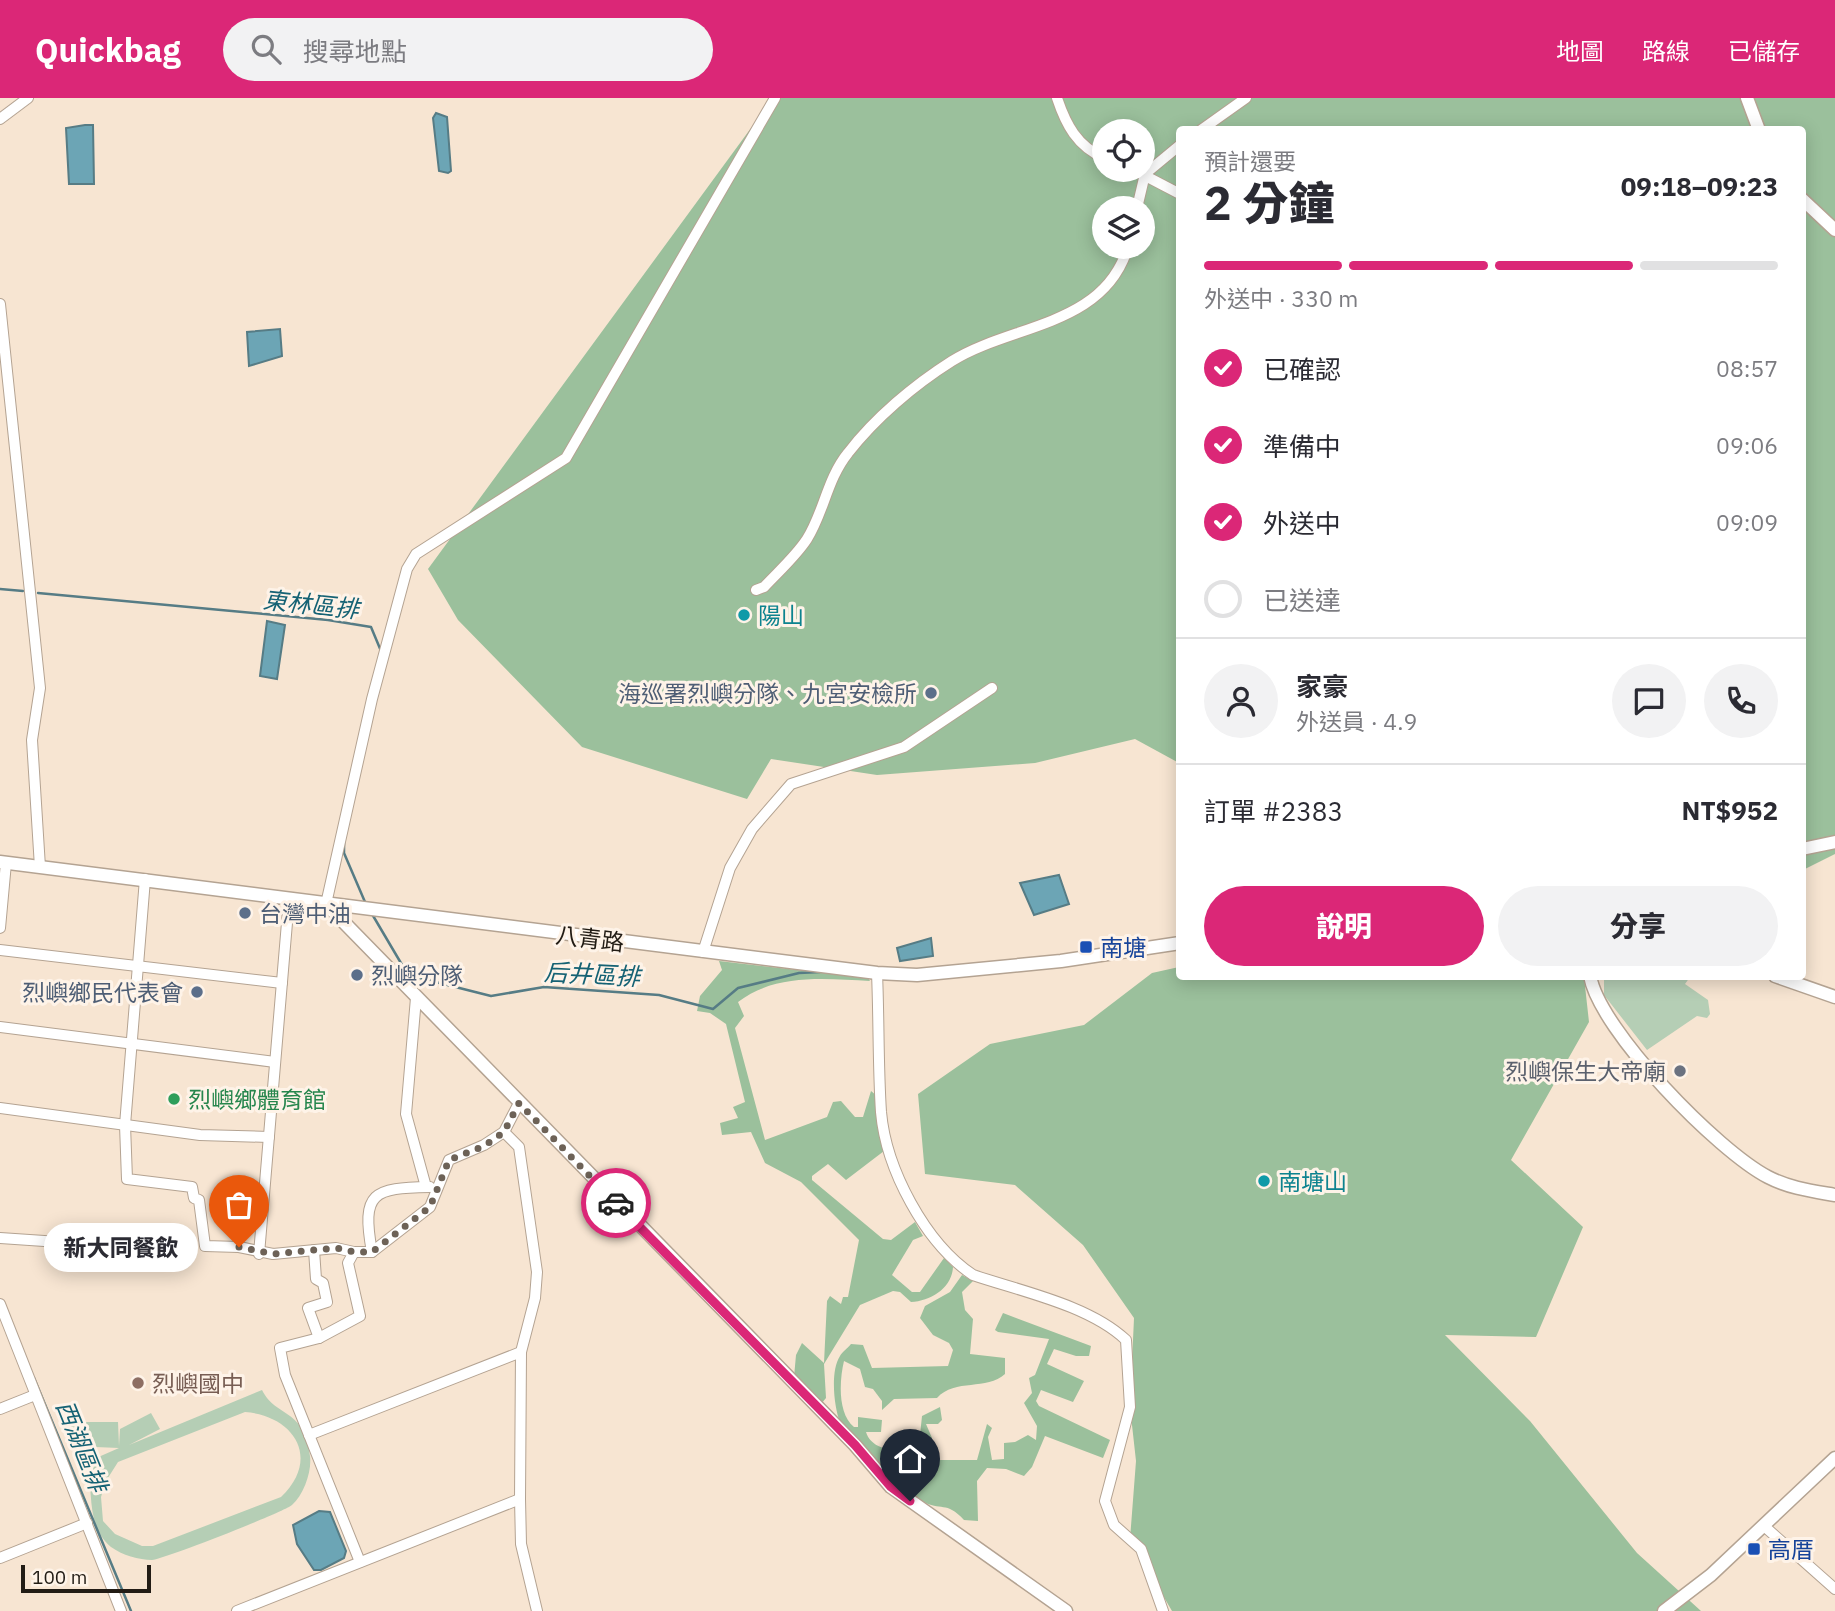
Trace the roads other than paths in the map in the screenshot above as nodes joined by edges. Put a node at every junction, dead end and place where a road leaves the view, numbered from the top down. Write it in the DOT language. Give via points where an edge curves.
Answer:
graph roads {
  1 [pos="28,98"];
  2 [pos="775,98"];
  3 [pos="1057,98"];
  4 [pos="1246,98"];
  5 [pos="1746,98"];
  6 [pos="0,119"];
  7 [pos="1207,126"];
  8 [pos="1757,126"];
  9 [pos="1176,148"];
  10 [pos="1092,150"];
  11 [pos="1155,166"];
  12 [pos="1155,180"];
  13 [pos="1176,192"];
  14 [pos="1806,203"];
  15 [pos="1835,230"];
  16 [pos="1124,259"];
  17 [pos="0,304"];
  18 [pos="756,590"];
  19 [pos="992,688"];
  20 [pos="1835,842"];
  21 [pos="1806,848"];
  22 [pos="3,863"];
  23 [pos="40,867"];
  24 [pos="145,879"];
  25 [pos="289,899"];
  26 [pos="326,904"];
  27 [pos="0,929"];
  28 [pos="1176,944"];
  29 [pos="0,950"];
  30 [pos="704,952"];
  31 [pos="138,968"];
  32 [pos="877,974"];
  33 [pos="1591,980"];
  34 [pos="1786,980"];
  35 [pos="282,983"];
  36 [pos="1835,997"];
  37 [pos="416,998"];
  38 [pos="0,1027"];
  39 [pos="132,1045"];
  40 [pos="275,1062"];
  41 [pos="519,1103"];
  42 [pos="0,1108"];
  43 [pos="125,1125"];
  44 [pos="504,1132"];
  45 [pos="269,1137"];
  46 [pos="432,1187"];
  47 [pos="1835,1195"];
  48 [pos="0,1238"];
  49 [pos="59,1242"];
  50 [pos="314,1250"];
  51 [pos="354,1252"];
  52 [pos="372,1252"];
  53 [pos="259,1254"];
  54 [pos="0,1304"];
  55 [pos="320,1338"];
  56 [pos="522,1352"];
  57 [pos="35,1395"];
  58 [pos="0,1409"];
  59 [pos="309,1435"];
  60 [pos="1835,1458"];
  61 [pos="520,1499"];
  62 [pos="86,1524"];
  63 [pos="1764,1526"];
  64 [pos="0,1558"];
  65 [pos="360,1562"];
  66 [pos="1835,1589"];
  67 [pos="121,1611"];
  68 [pos="237,1611"];
  69 [pos="537,1611"];
  70 [pos="1066,1611"];
  71 [pos="1163,1611"];
  72 [pos="1664,1611"];
  1 -- 6 [label="street"];
  2 -- 26 [label="street" via="566,458 416,554 407,569"];
  3 -- 10 [label="street" via="1066,122"];
  4 -- 7 [label="street"];
  5 -- 8 [label="street"];
  9 -- 11 [label="street"];
  12 -- 13 [label="street"];
  14 -- 15 [label="street"];
  16 -- 18 [label="street" via="1119,272 1066,317 952,361 894,405 848,453 827,487 807,539 764,587"];
  17 -- 23 [label="street" via="40,688 32,740"];
  19 -- 30 [label="street" via="904,747 791,784 752,829 730,868"];
  20 -- 21 [label="street"];
  22 -- 23 [label="street, 八青路"];
  22 -- 27 [label="street"];
  23 -- 24 [label="street, 八青路"];
  24 -- 25 [label="street, 八青路"];
  24 -- 31 [label="street"];
  25 -- 26 [label="street, 八青路"];
  25 -- 35 [label="street"];
  26 -- 30 [label="street, 八青路"];
  26 -- 37 [label="street"];
  28 -- 32 [label="street, 八青路" via="1061,961 917,975"];
  29 -- 31 [label="street"];
  30 -- 32 [label="street, 八青路"];
  31 -- 35 [label="street"];
  31 -- 39 [label="street"];
  32 -- 71 [label="street" via="881,1115 914,1213 960,1267 973,1275 1090,1315 1126,1340 1130,1406 1105,1501 1114,1525 1140,1549"];
  33 -- 47 [label="street" via="1597,1002 1691,1118 1766,1176 1784,1185"];
  34 -- 36 [label="street"];
  35 -- 40 [label="street"];
  37 -- 41 [label="street"];
  37 -- 46 [label="street" via="405,1114"];
  38 -- 39 [label="street"];
  39 -- 40 [label="street"];
  39 -- 43 [label="street"];
  40 -- 45 [label="street"];
  41 -- 44 [label="street"];
  41 -- 70 [label="street" via="891,1487"];
  42 -- 43 [label="street"];
  43 -- 45 [label="street" via="200,1135"];
  43 -- 53 [label="street" via="127,1178 192,1186 194,1198 200,1199 205,1246 239,1247"];
  44 -- 46 [label="street" via="449,1160"];
  44 -- 56 [label="street" via="519,1147 537,1272"];
  45 -- 53 [label="street"];
  46 -- 52 [label="street" via="430,1207"];
  46 -- 52 [label="street" via="388,1190 372,1198 367,1208"];
  48 -- 49 [label="street"];
  50 -- 51 [label="street"];
  50 -- 53 [label="street"];
  50 -- 55 [label="street" via="316,1279 323,1283 327,1302 308,1308"];
  51 -- 52 [label="street"];
  51 -- 55 [label="street" via="348,1264 360,1315"];
  54 -- 57 [label="street"];
  55 -- 59 [label="street" via="280,1348 285,1376"];
  56 -- 59 [label="street"];
  56 -- 61 [label="street"];
  57 -- 58 [label="street"];
  57 -- 62 [label="street"];
  59 -- 65 [label="street"];
  60 -- 63 [label="street"];
  61 -- 65 [label="street"];
  61 -- 69 [label="street" via="521,1544"];
  62 -- 64 [label="street"];
  62 -- 67 [label="street"];
  63 -- 66 [label="street"];
  63 -- 72 [label="street"];
  65 -- 68 [label="street"];
}
